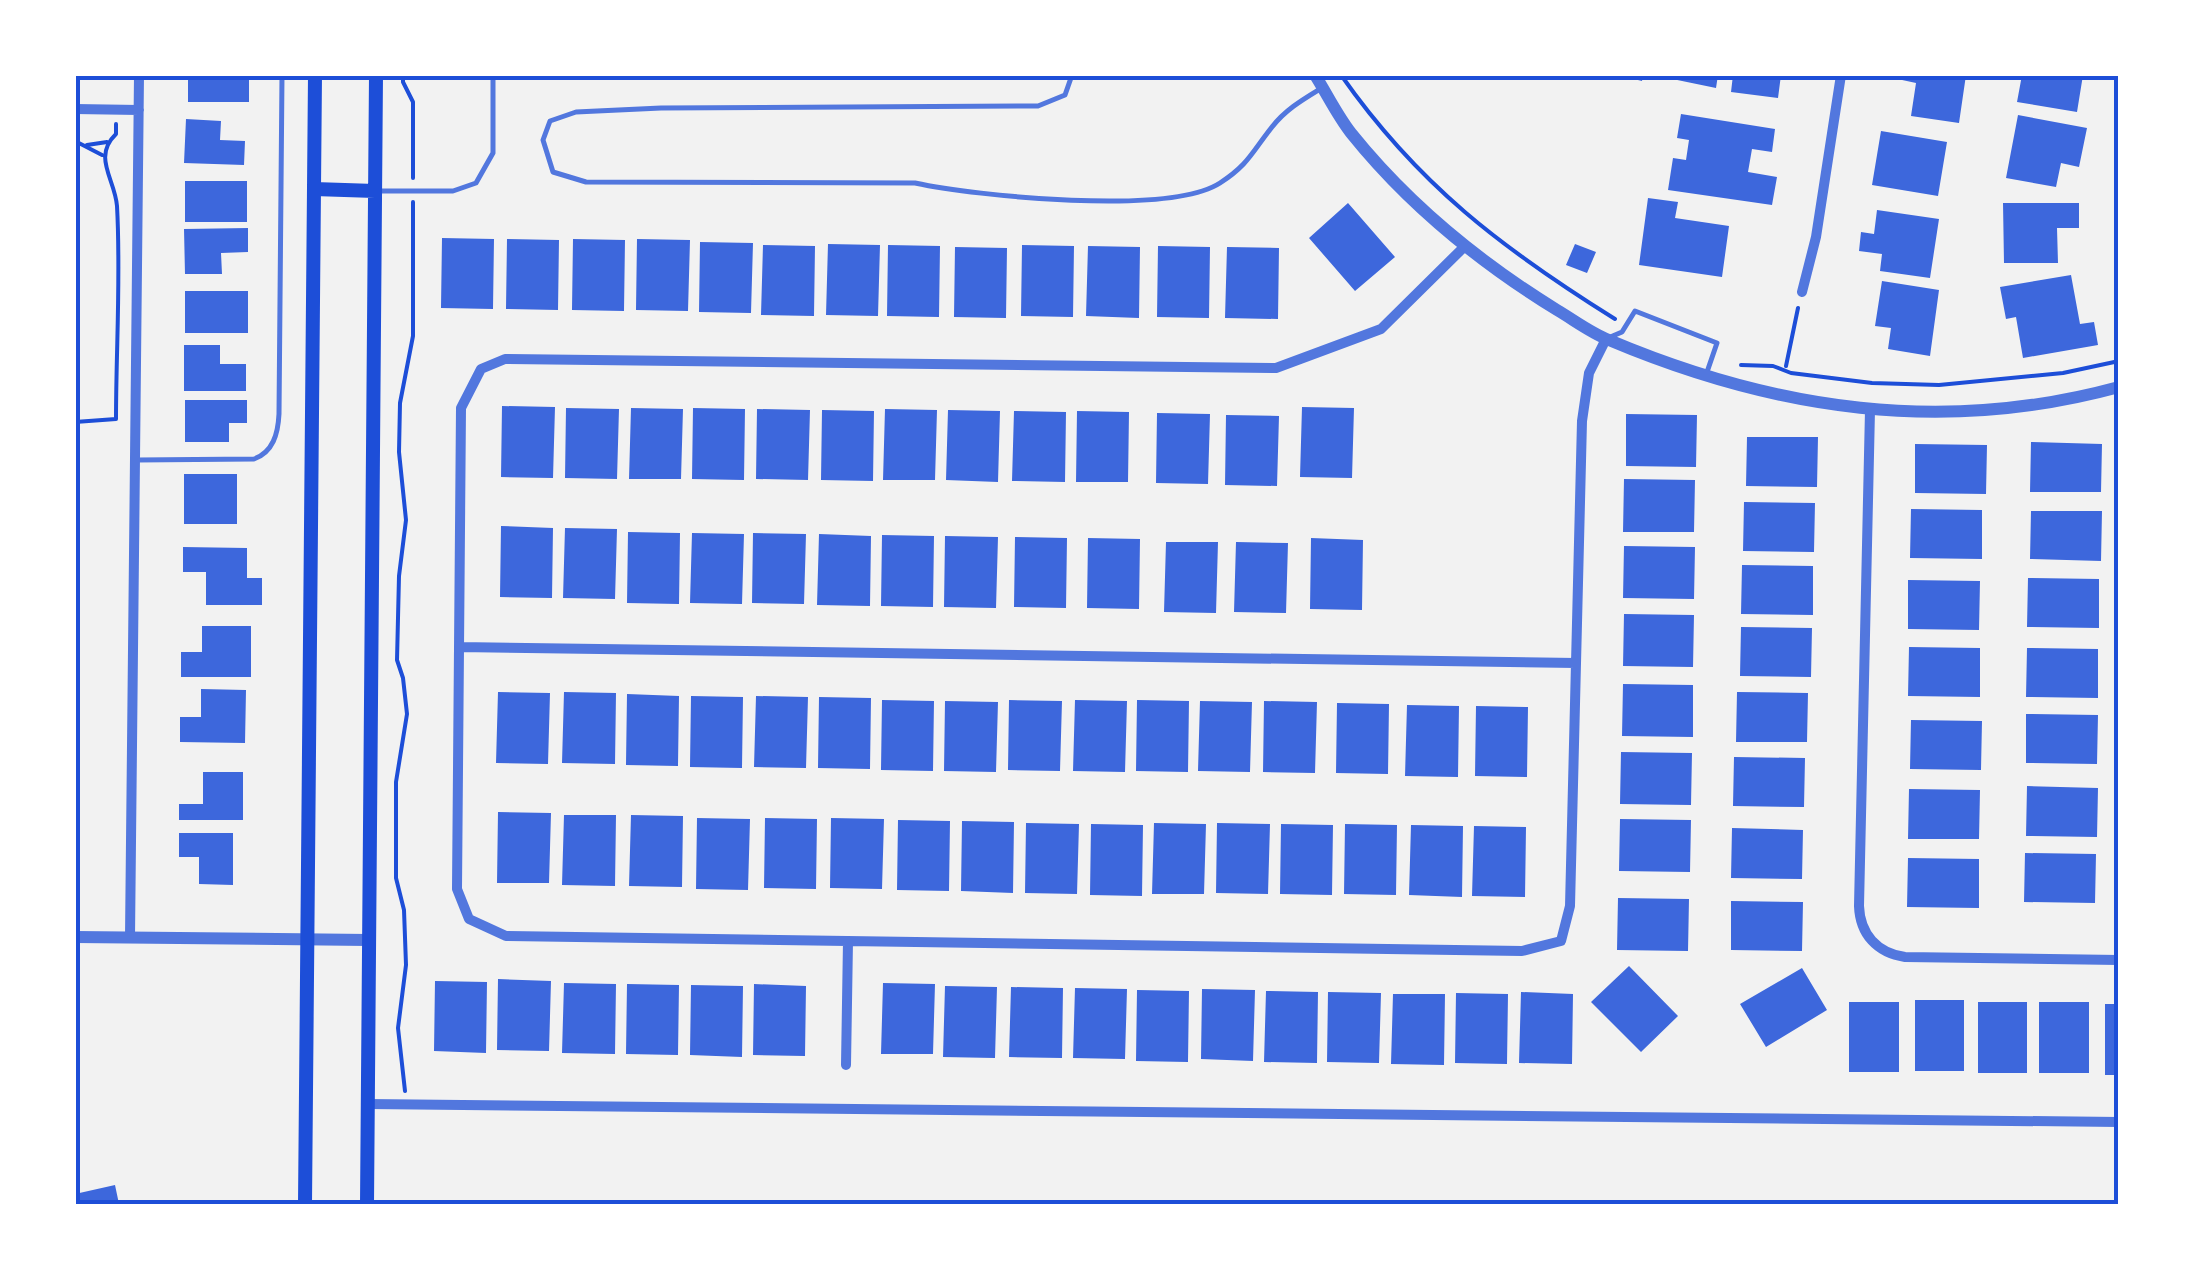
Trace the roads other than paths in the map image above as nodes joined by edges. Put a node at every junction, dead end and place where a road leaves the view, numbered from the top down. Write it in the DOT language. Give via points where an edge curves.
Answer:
graph roads {
  1 [pos="139,75"];
  2 [pos="282,75"];
  3 [pos="315,75"];
  4 [pos="376,75"];
  5 [pos="493,75"];
  6 [pos="1072,75"];
  7 [pos="1841,75"];
  8 [pos="1318,81"];
  9 [pos="75,109"];
  10 [pos="139,110"];
  11 [pos="314,189"];
  12 [pos="375,191"];
  13 [pos="1464,246"];
  14 [pos="1802,292"];
  15 [pos="1606,339"];
  16 [pos="1706,375"];
  17 [pos="2119,387"];
  18 [pos="1870,410"];
  19 [pos="136,460"];
  20 [pos="459,647"];
  21 [pos="1576,663"];
  22 [pos="75,938"];
  23 [pos="130,938"];
  24 [pos="308,939"];
  25 [pos="369,940"];
  26 [pos="848,941"];
  27 [pos="2119,960"];
  28 [pos="846,1065"];
  29 [pos="368,1104"];
  30 [pos="2119,1122"];
  31 [pos="305,1204"];
  32 [pos="367,1204"];
  1 -- 10 [label="street"];
  2 -- 19 [label="lane" via="274,442 254,460"];
  3 -- 11 [label="main road"];
  4 -- 12 [label="main road"];
  5 -- 12 [label="lane" via="493,153 476,183 454,191"];
  6 -- 8 [label="lane" via="1064,95 1038,106 576,112 550,120 543,140 553,172 586,182 915,183 1028,199 1183,198 1216,186 1249,162 1271,128"];
  7 -- 14 [label="street"];
  8 -- 13 [label="street" via="1401,189"];
  9 -- 10 [label="street"];
  10 -- 19 [label="street"];
  11 -- 12 [label="main road"];
  11 -- 24 [label="main road"];
  12 -- 25 [label="main road"];
  13 -- 15 [label="street"];
  13 -- 20 [label="street" via="1381,330 1276,368 506,359 478,371 461,408"];
  15 -- 16 [label="street"];
  15 -- 16 [label="lane" via="1622,332 1634,312 1651,318 1718,343"];
  15 -- 21 [label="street" via="1588,373 1582,421"];
  16 -- 18 [label="street" via="1800,402"];
  17 -- 18 [label="street" via="2022,406"];
  18 -- 27 [label="street" via="1861,924 1884,951 1904,957"];
  19 -- 23 [label="street"];
  20 -- 21 [label="street"];
  20 -- 26 [label="street" via="457,888 471,921 506,936"];
  21 -- 26 [label="street" via="1570,906 1561,941 1522,951"];
  22 -- 23 [label="street"];
  23 -- 24 [label="street"];
  24 -- 25 [label="street"];
  24 -- 31 [label="main road"];
  25 -- 29 [label="main road"];
  26 -- 28 [label="street"];
  29 -- 30 [label="street"];
  29 -- 32 [label="main road"];
}
